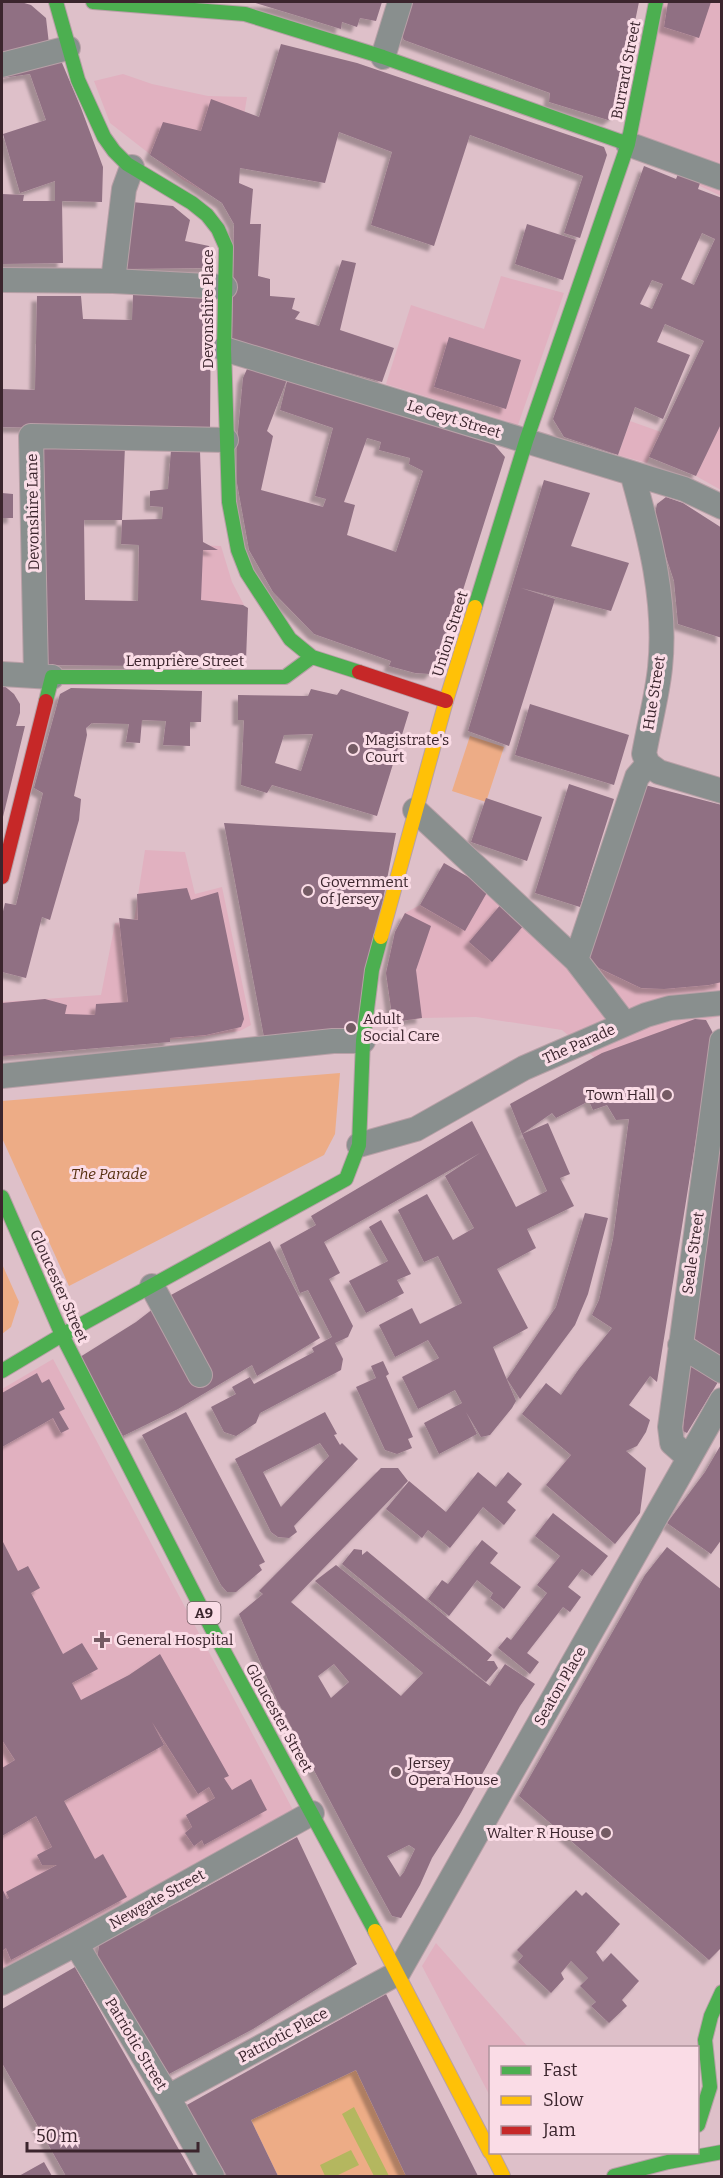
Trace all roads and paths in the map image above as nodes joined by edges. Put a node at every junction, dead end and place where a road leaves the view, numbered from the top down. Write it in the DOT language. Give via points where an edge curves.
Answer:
graph roads {
  1 [pos="56,2"];
  2 [pos="93,2"];
  3 [pos="400,2"];
  4 [pos="656,2"];
  5 [pos="246,8"];
  6 [pos="68,48"];
  7 [pos="382,57"];
  8 [pos="2,65"];
  9 [pos="628,144"];
  10 [pos="132,167"];
  11 [pos="722,178"];
  12 [pos="2,280"];
  13 [pos="113,281"];
  14 [pos="225,287"];
  15 [pos="224,349"];
  16 [pos="226,440"];
  17 [pos="526,441"];
  18 [pos="632,473"];
  19 [pos="722,507"];
  20 [pos="312,657"];
  21 [pos="2,674"];
  22 [pos="44,676"];
  23 [pos="446,701"];
  24 [pos="653,768"];
  25 [pos="722,791"];
  26 [pos="415,810"];
  27 [pos="2,877"];
  28 [pos="576,960"];
  29 [pos="721,1004"];
  30 [pos="625,1024"];
  31 [pos="363,1041"];
  32 [pos="722,1041"];
  33 [pos="2,1076"];
  34 [pos="360,1145"];
  35 [pos="2,1197"];
  36 [pos="152,1286"];
  37 [pos="62,1335"];
  38 [pos="680,1345"];
  39 [pos="2,1371"];
  40 [pos="722,1371"];
  41 [pos="200,1375"];
  42 [pos="722,1400"];
  43 [pos="689,1458"];
  44 [pos="312,1813"];
  45 [pos="76,1944"];
  46 [pos="398,1973"];
  47 [pos="2,1983"];
  48 [pos="722,1992"];
  49 [pos="710,2087"];
  50 [pos="168,2097"];
  51 [pos="720,2106"];
  52 [pos="699,2122"];
  53 [pos="489,2148"];
  54 [pos="722,2152"];
  55 [pos="492,2154"];
  56 [pos="672,2157"];
  57 [pos="212,2176"];
  58 [pos="503,2176"];
  59 [pos="614,2176"];
  1 -- 6 [label="main road, Devonshire Place"];
  2 -- 5 [label="main road"];
  3 -- 7 [label="street"];
  4 -- 9 [label="main road, Burrard Street"];
  5 -- 7 [label="main road"];
  6 -- 8 [label="street"];
  6 -- 10 [label="main road, Devonshire Place" via="94,119 114,151"];
  7 -- 9 [label="main road"];
  9 -- 11 [label="street"];
  9 -- 17 [label="main road, Union Street"];
  10 -- 13 [label="street" via="124,189"];
  10 -- 14 [label="main road, Devonshire Place" via="190,201 222,232 226,247"];
  12 -- 13 [label="street"];
  13 -- 14 [label="street"];
  14 -- 15 [label="main road, Devonshire Place"];
  15 -- 16 [label="main road, Devonshire Place"];
  15 -- 17 [label="street, Le Geyt Street"];
  16 -- 20 [label="main road, Devonshire Place" via="229,502 241,558 290,639"];
  16 -- 22 [label="street, Devonshire Lane" via="31,436"];
  17 -- 18 [label="street, Le Geyt Street"];
  17 -- 23 [label="main road, Union Street"];
  18 -- 19 [label="street, Le Geyt Street" via="684,489"];
  18 -- 24 [label="street, Hue Street" via="649,534 661,607 660,669 644,754"];
  20 -- 22 [label="main road, Lemprière Street" via="285,677"];
  20 -- 23 [label="main road"];
  21 -- 22 [label="street"];
  22 -- 27 [label="main road"];
  23 -- 26 [label="main road, Union Street"];
  24 -- 25 [label="street"];
  24 -- 28 [label="street" via="637,777"];
  26 -- 28 [label="street"];
  26 -- 31 [label="main road, Union Street" via="372,970"];
  28 -- 30 [label="street"];
  29 -- 30 [label="street, The Parade" via="670,1008"];
  30 -- 34 [label="street, The Parade" via="524,1068 416,1129"];
  31 -- 33 [label="street"];
  31 -- 34 [label="main road, Union Street"];
  32 -- 38 [label="street, Seale Street"];
  34 -- 36 [label="main road" via="346,1179"];
  35 -- 37 [label="main road, Gloucester Street"];
  36 -- 37 [label="main road"];
  36 -- 41 [label="street"];
  37 -- 39 [label="main road"];
  37 -- 44 [label="main road, Gloucester Street / A9" via="212,1629"];
  38 -- 40 [label="street"];
  38 -- 43 [label="street, Seale Street" via="670,1426 672,1443"];
  42 -- 43 [label="street, Seaton Place"];
  43 -- 46 [label="street, Seaton Place"];
  44 -- 45 [label="street, Newgate Street"];
  44 -- 46 [label="main road, Gloucester Street / A9"];
  45 -- 47 [label="street, Newgate Street"];
  45 -- 50 [label="street, Patriotic Street"];
  46 -- 50 [label="street, Patriotic Place"];
  46 -- 53 [label="main road, Gloucester Street / A9"];
  48 -- 49 [label="main road" via="705,2040"];
  49 -- 51 [label="main road"];
  49 -- 52 [label="main road"];
  50 -- 57 [label="street, Patriotic Street"];
  54 -- 56 [label="main road"];
  55 -- 58 [label="main road, Gloucester Street / A9"];
  56 -- 59 [label="main road"];
}
